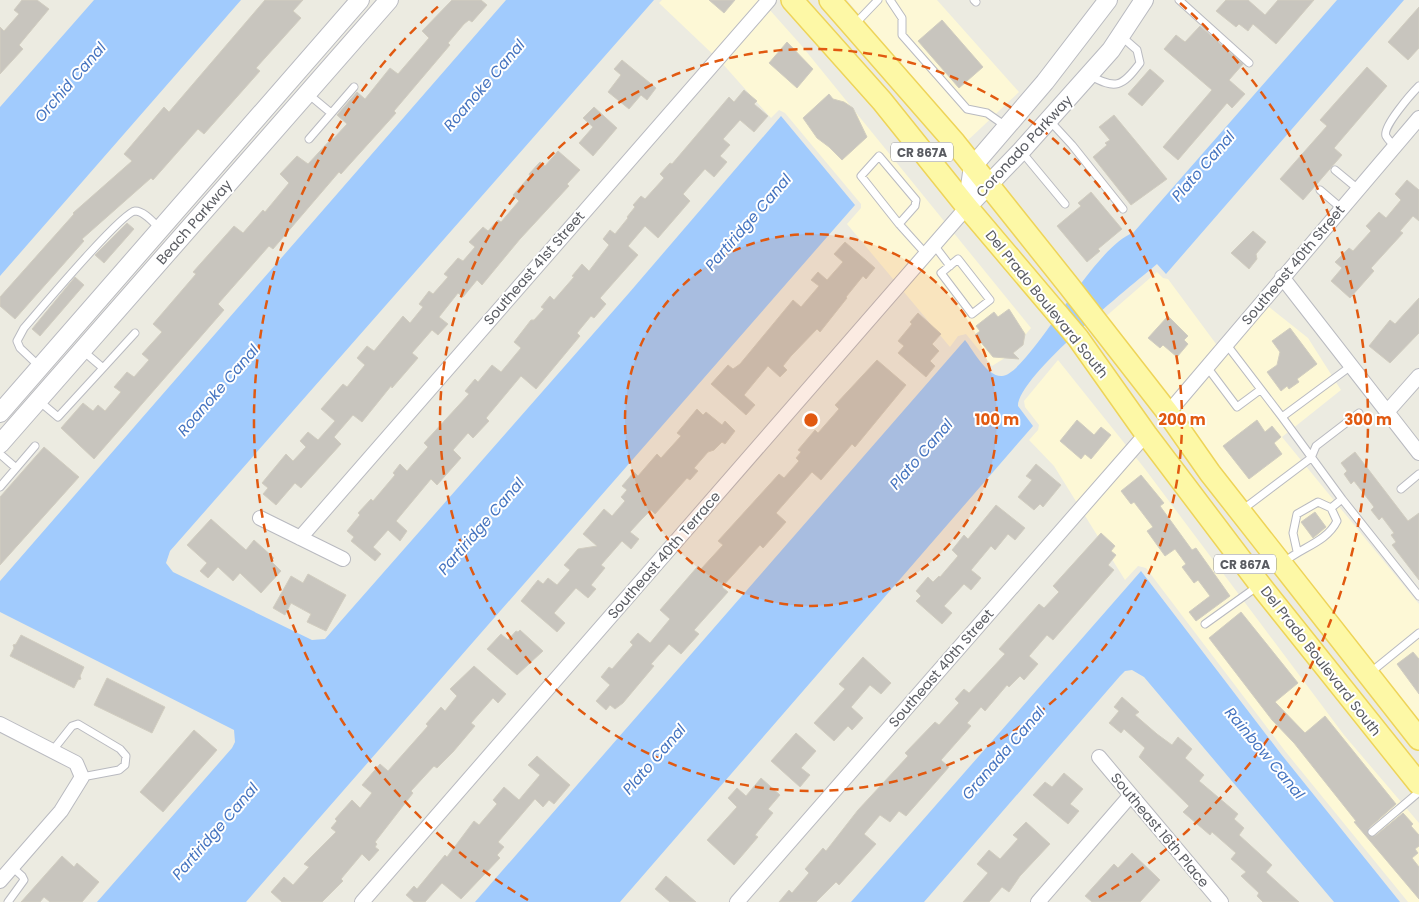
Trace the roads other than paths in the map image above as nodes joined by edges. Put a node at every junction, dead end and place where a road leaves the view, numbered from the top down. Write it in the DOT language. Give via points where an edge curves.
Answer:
graph roads {
  1 [pos="360,0"];
  2 [pos="389,0"];
  3 [pos="769,0"];
  4 [pos="792,0"];
  5 [pos="830,0"];
  6 [pos="878,0"];
  7 [pos="890,0"];
  8 [pos="1108,0"];
  9 [pos="1144,0"];
  10 [pos="1179,0"];
  11 [pos="853,26"];
  12 [pos="1121,36"];
  13 [pos="318,48"];
  14 [pos="335,62"];
  15 [pos="1249,63"];
  16 [pos="1088,75"];
  17 [pos="354,86"];
  18 [pos="1419,86"];
  19 [pos="307,93"];
  20 [pos="331,113"];
  21 [pos="1419,118"];
  22 [pos="1049,120"];
  23 [pos="1007,127"];
  24 [pos="309,139"];
  25 [pos="1394,146"];
  26 [pos="1021,151"];
  27 [pos="973,166"];
  28 [pos="1336,170"];
  29 [pos="988,186"];
  30 [pos="1358,189"];
  31 [pos="1320,190"];
  32 [pos="1065,204"];
  33 [pos="967,207"];
  34 [pos="1341,208"];
  35 [pos="1123,209"];
  36 [pos="899,224"];
  37 [pos="162,225"];
  38 [pos="181,238"];
  39 [pos="930,249"];
  40 [pos="950,266"];
  41 [pos="1282,277"];
  42 [pos="135,333"];
  43 [pos="1227,345"];
  44 [pos="82,350"];
  45 [pos="1351,366"];
  46 [pos="40,367"];
  47 [pos="1207,367"];
  48 [pos="103,368"];
  49 [pos="1419,376"];
  50 [pos="22,387"];
  51 [pos="1260,390"];
  52 [pos="38,400"];
  53 [pos="1122,400"];
  54 [pos="2,406"];
  55 [pos="1168,412"];
  56 [pos="1388,412"];
  57 [pos="1359,413"];
  58 [pos="1282,417"];
  59 [pos="1146,434"];
  60 [pos="1189,443"];
  61 [pos="0,444"];
  62 [pos="35,446"];
  63 [pos="1419,452"];
  64 [pos="0,454"];
  65 [pos="1311,458"];
  66 [pos="16,468"];
  67 [pos="1419,474"];
  68 [pos="0,487"];
  69 [pos="1401,489"];
  70 [pos="1342,499"];
  71 [pos="1331,508"];
  72 [pos="1240,511"];
  73 [pos="260,518"];
  74 [pos="300,538"];
  75 [pos="1297,551"];
  76 [pos="343,560"];
  77 [pos="1281,565"];
  78 [pos="1260,584"];
  79 [pos="1419,596"];
  80 [pos="1205,624"];
  81 [pos="1419,633"];
  82 [pos="1367,675"];
  83 [pos="0,724"];
  84 [pos="1419,739"];
  85 [pos="53,750"];
  86 [pos="1099,757"];
  87 [pos="82,777"];
  88 [pos="1419,784"];
  89 [pos="1419,792"];
  90 [pos="1130,796"];
  91 [pos="1372,832"];
  92 [pos="12,867"];
  93 [pos="0,881"];
  94 [pos="8,902"];
  95 [pos="362,902"];
  96 [pos="737,902"];
  97 [pos="1038,902"];
  98 [pos="1221,902"];
  1 -- 13 [label="street, Beach Parkway"];
  2 -- 14 [label="street, Beach Parkway"];
  3 -- 74 [label="street, Southeast 41st Street"];
  4 -- 33 [label="main road, Del Prado Boulevard South / CR 867A" via="882,101"];
  5 -- 11 [label="main road, Del Prado Boulevard South / CR 867A"];
  6 -- 11 [label="lane"];
  7 -- 23 [label="lane" via="902,18 902,35 967,109 987,113"];
  8 -- 23 [label="street, Coronado Parkway" via="1080,40"];
  9 -- 12 [label="street, Coronado Parkway"];
  10 -- 15 [label="lane"];
  11 -- 27 [label="main road, Del Prado Boulevard South / CR 867A"];
  12 -- 16 [label="street, Coronado Parkway"];
  12 -- 16 [label="lane" via="1137,50 1140,63 1126,82 1112,85"];
  13 -- 14 [label="street"];
  13 -- 37 [label="street, Beach Parkway"];
  14 -- 19 [label="street, Beach Parkway"];
  16 -- 22 [label="street, Coronado Parkway"];
  17 -- 20 [label="lane"];
  18 -- 25 [label="lane" via="1386,132"];
  19 -- 20 [label="lane"];
  19 -- 38 [label="street, Beach Parkway"];
  20 -- 24 [label="lane"];
  21 -- 25 [label="street, Southeast 40th Street"];
  22 -- 26 [label="street, Coronado Parkway"];
  22 -- 35 [label="lane"];
  23 -- 27 [label="street, Coronado Parkway"];
  25 -- 30 [label="street, Southeast 40th Street"];
  26 -- 29 [label="street, Coronado Parkway"];
  26 -- 32 [label="lane"];
  27 -- 29 [label="main road, Del Prado Boulevard South / CR 867A"];
  27 -- 33 [label="street, Coronado Parkway"];
  28 -- 30 [label="lane"];
  29 -- 33 [label="street, Coronado Parkway"];
  29 -- 55 [label="main road, Del Prado Boulevard South / CR 867A"];
  30 -- 34 [label="street, Southeast 40th Street"];
  31 -- 34 [label="lane"];
  33 -- 39 [label="street, Southeast 40th Terrace"];
  33 -- 53 [label="main road, Del Prado Boulevard South / CR 867A" via="1078,338"];
  34 -- 41 [label="street, Southeast 40th Street"];
  36 -- 36 [label="lane" via="916,206 916,200 879,156 861,176"];
  36 -- 39 [label="lane"];
  37 -- 38 [label="street"];
  37 -- 46 [label="street, Beach Parkway"];
  37 -- 46 [label="lane" via="132,211 113,227 24,328 17,341"];
  38 -- 44 [label="street, Beach Parkway"];
  39 -- 40 [label="lane"];
  39 -- 95 [label="street, Southeast 40th Terrace"];
  40 -- 40 [label="lane" via="941,273 972,314 990,300 958,259"];
  41 -- 43 [label="street, Southeast 40th Street"];
  41 -- 45 [label="street"];
  42 -- 48 [label="lane"];
  43 -- 47 [label="street, Southeast 40th Street"];
  43 -- 51 [label="lane"];
  44 -- 48 [label="lane"];
  44 -- 52 [label="street, Beach Parkway"];
  45 -- 56 [label="street"];
  45 -- 58 [label="lane"];
  46 -- 50 [label="street, Beach Parkway"];
  47 -- 51 [label="lane" via="1237,407"];
  47 -- 55 [label="street, Southeast 40th Street"];
  48 -- 52 [label="lane" via="58,417"];
  49 -- 56 [label="street"];
  50 -- 52 [label="street"];
  50 -- 54 [label="street, Beach Parkway"];
  51 -- 58 [label="lane"];
  52 -- 61 [label="street, Beach Parkway"];
  53 -- 55 [label="main road" via="1149,410"];
  53 -- 59 [label="main road, Del Prado Boulevard South / CR 867A"];
  55 -- 60 [label="main road, Del Prado Boulevard South / CR 867A"];
  56 -- 63 [label="street"];
  57 -- 65 [label="lane" via="1316,446"];
  58 -- 65 [label="lane"];
  59 -- 60 [label="main road" via="1166,434"];
  59 -- 78 [label="main road, Del Prado Boulevard South / CR 867A"];
  59 -- 96 [label="street, Southeast 40th Street"];
  60 -- 72 [label="main road, Del Prado Boulevard South / CR 867A"];
  62 -- 66 [label="lane"];
  64 -- 66 [label="lane"];
  65 -- 70 [label="lane"];
  65 -- 72 [label="lane"];
  66 -- 68 [label="lane"];
  67 -- 69 [label="lane"];
  70 -- 71 [label="lane"];
  70 -- 79 [label="lane"];
  71 -- 75 [label="lane" via="1337,521 1332,530 1314,545"];
  71 -- 75 [label="lane" via="1318,502 1297,514 1293,532"];
  72 -- 77 [label="main road, Del Prado Boulevard South / CR 867A"];
  73 -- 74 [label="street"];
  74 -- 76 [label="street"];
  75 -- 77 [label="lane"];
  77 -- 82 [label="main road, Del Prado Boulevard South / CR 867A"];
  78 -- 80 [label="lane"];
  78 -- 88 [label="main road, Del Prado Boulevard South / CR 867A"];
  81 -- 82 [label="lane"];
  82 -- 84 [label="main road, Del Prado Boulevard South / CR 867A"];
  83 -- 85 [label="street"];
  85 -- 87 [label="street" via="76,763"];
  85 -- 87 [label="lane" via="72,726 78,724 126,756 125,764 119,770"];
  86 -- 90 [label="street, Southeast 16th Place"];
  87 -- 92 [label="street" via="60,811"];
  89 -- 91 [label="lane"];
  90 -- 97 [label="street"];
  90 -- 98 [label="street, Southeast 16th Place"];
  92 -- 93 [label="street"];
  92 -- 94 [label="lane" via="24,880"];
}
